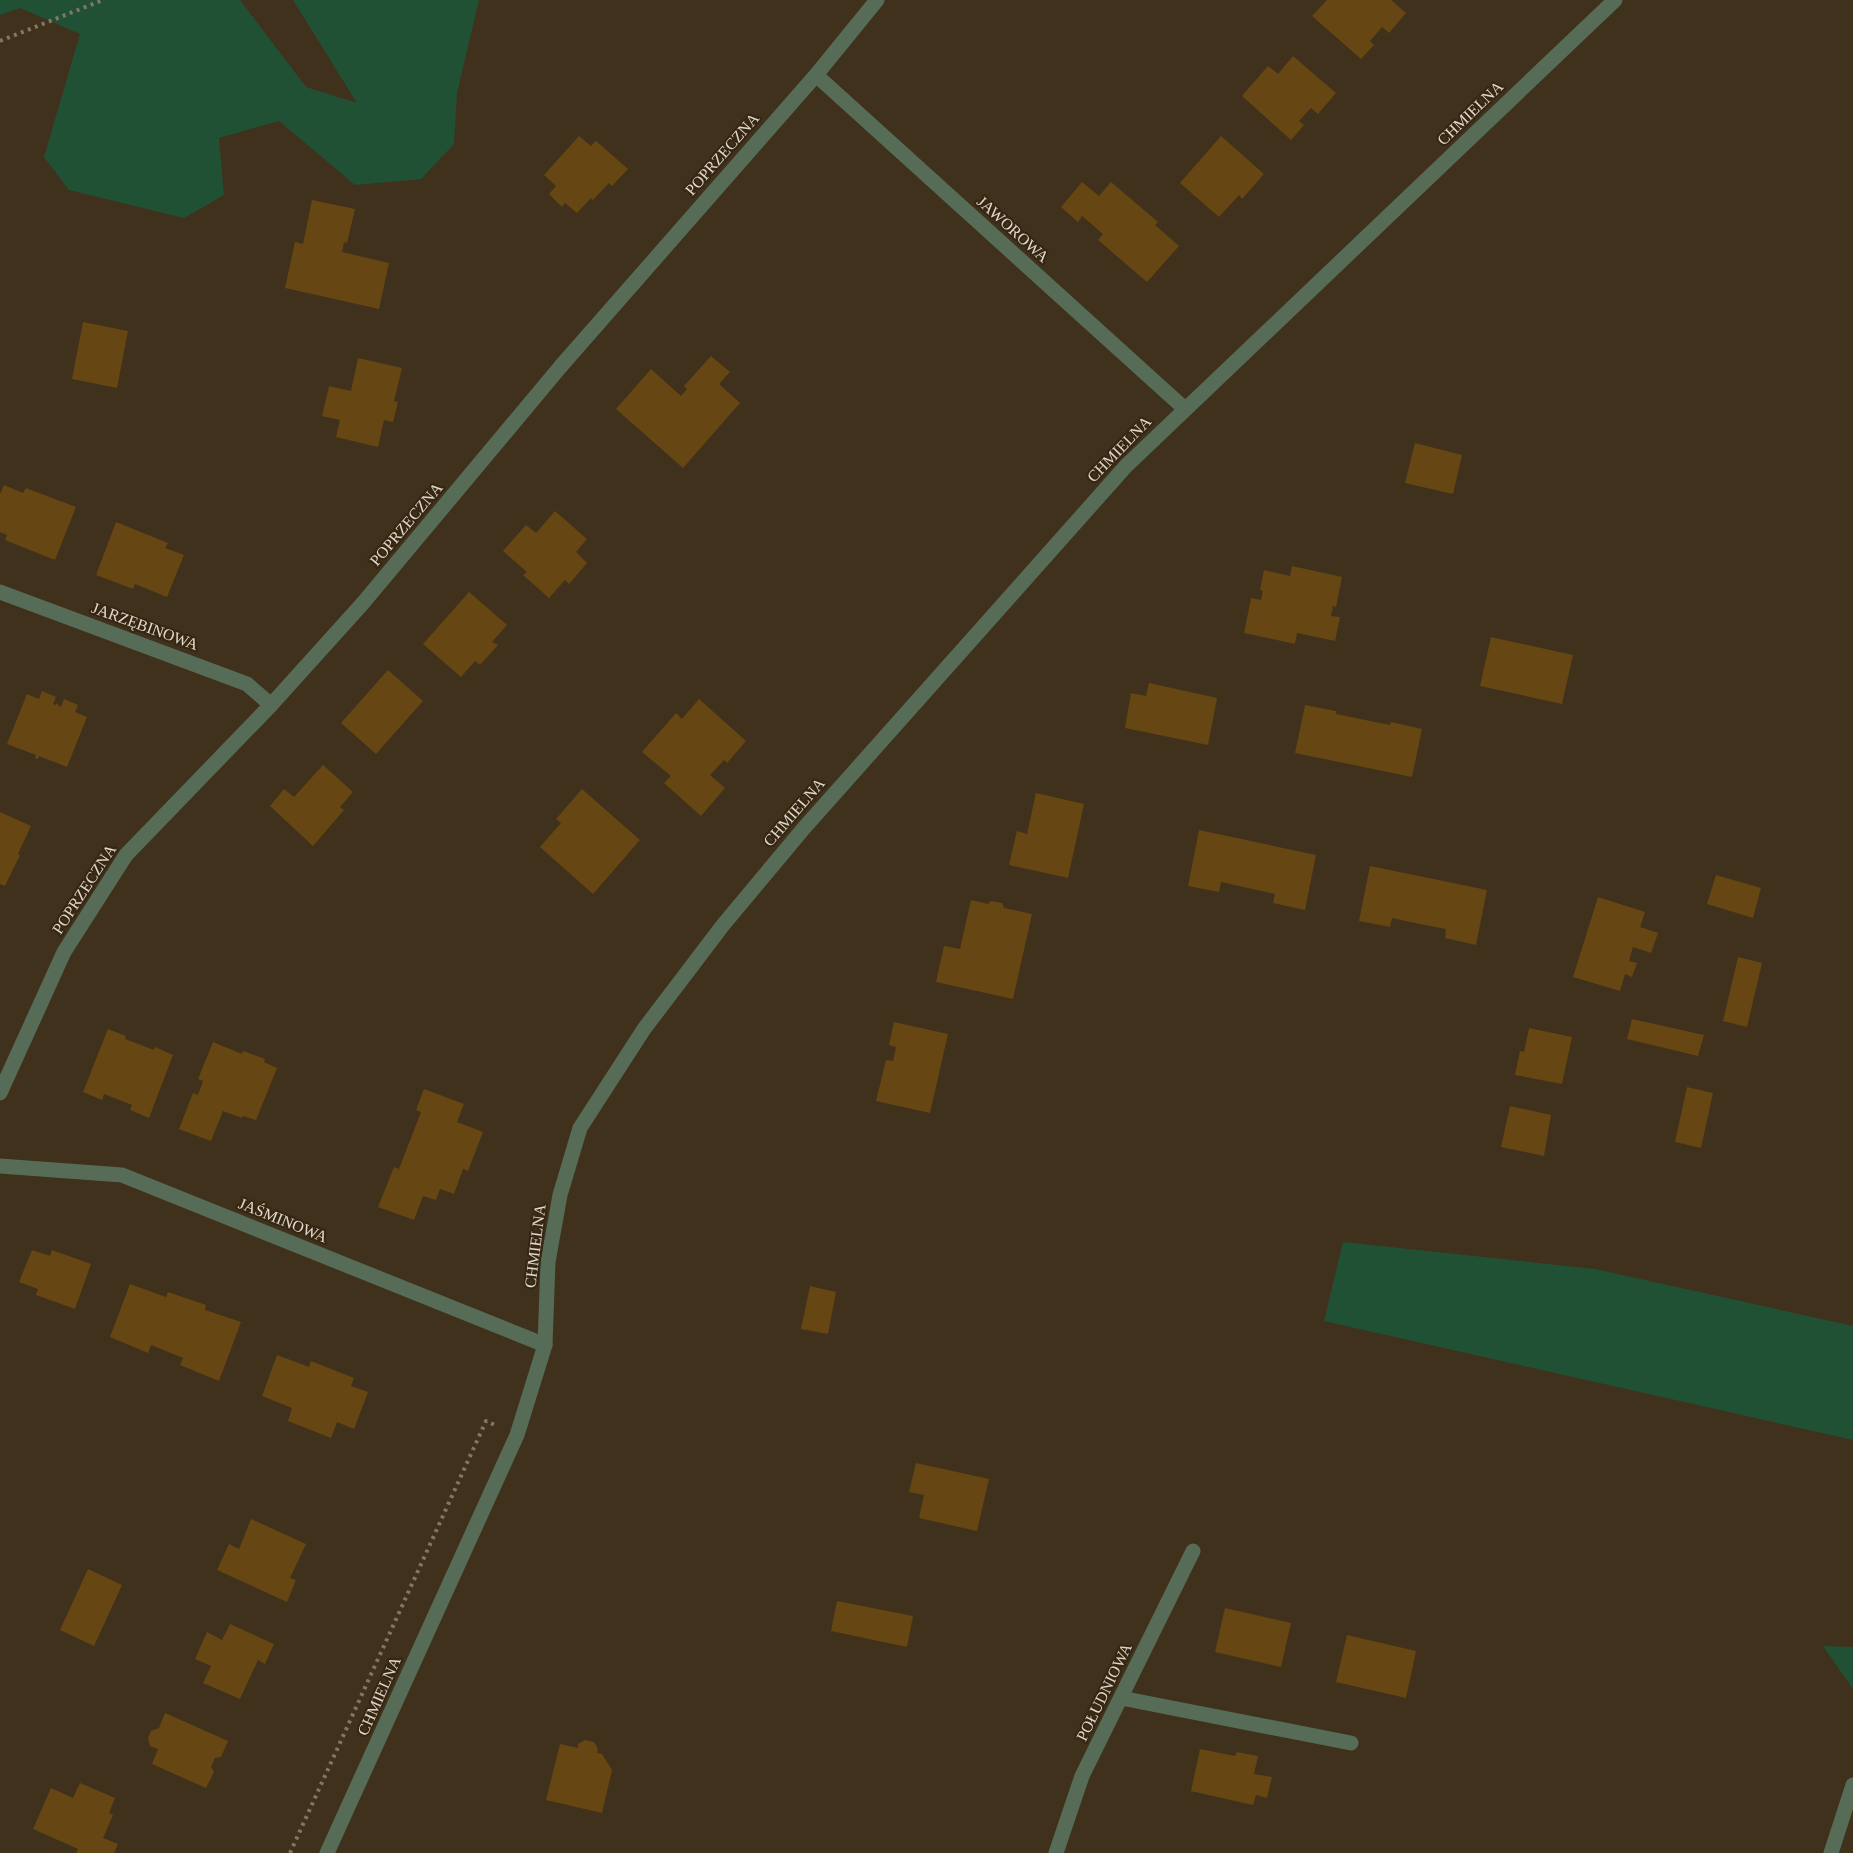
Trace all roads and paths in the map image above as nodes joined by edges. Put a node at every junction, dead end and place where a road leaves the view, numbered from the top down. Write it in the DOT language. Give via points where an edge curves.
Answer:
graph roads {
  1 [pos="103,0"];
  2 [pos="877,0"];
  3 [pos="1615,0"];
  4 [pos="0,41"];
  5 [pos="816,75"];
  6 [pos="1185,409"];
  7 [pos="0,592"];
  8 [pos="271,705"];
  9 [pos="0,1093"];
  10 [pos="0,1166"];
  11 [pos="545,1344"];
  12 [pos="495,1425"];
  13 [pos="1193,1551"];
  14 [pos="1121,1698"];
  15 [pos="1351,1743"];
  16 [pos="1853,1785"];
  17 [pos="290,1853"];
  18 [pos="327,1853"];
  19 [pos="1056,1853"];
  20 [pos="1831,1853"];
  1 -- 4 [label="path"];
  2 -- 5 [label="street, POPRZECZNA"];
  3 -- 6 [label="street, CHMIELNA"];
  5 -- 6 [label="street, JAWOROWA"];
  5 -- 8 [label="street, POPRZECZNA"];
  6 -- 11 [label="street, CHMIELNA" via="1126,466 818,811 723,925 644,1029 580,1128 560,1196 548,1262"];
  7 -- 8 [label="street, JARZĘBINOWA" via="247,684"];
  8 -- 9 [label="street, POPRZECZNA" via="126,855 64,952"];
  10 -- 11 [label="street, JAŚMINOWA" via="122,1175"];
  11 -- 18 [label="street, CHMIELNA" via="517,1435"];
  12 -- 17 [label="path" via="486,1421"];
  13 -- 14 [label="street, POŁUDNIOWA"];
  14 -- 15 [label="street"];
  14 -- 19 [label="street, POŁUDNIOWA" via="1082,1776"];
  16 -- 20 [label="street"];
}
